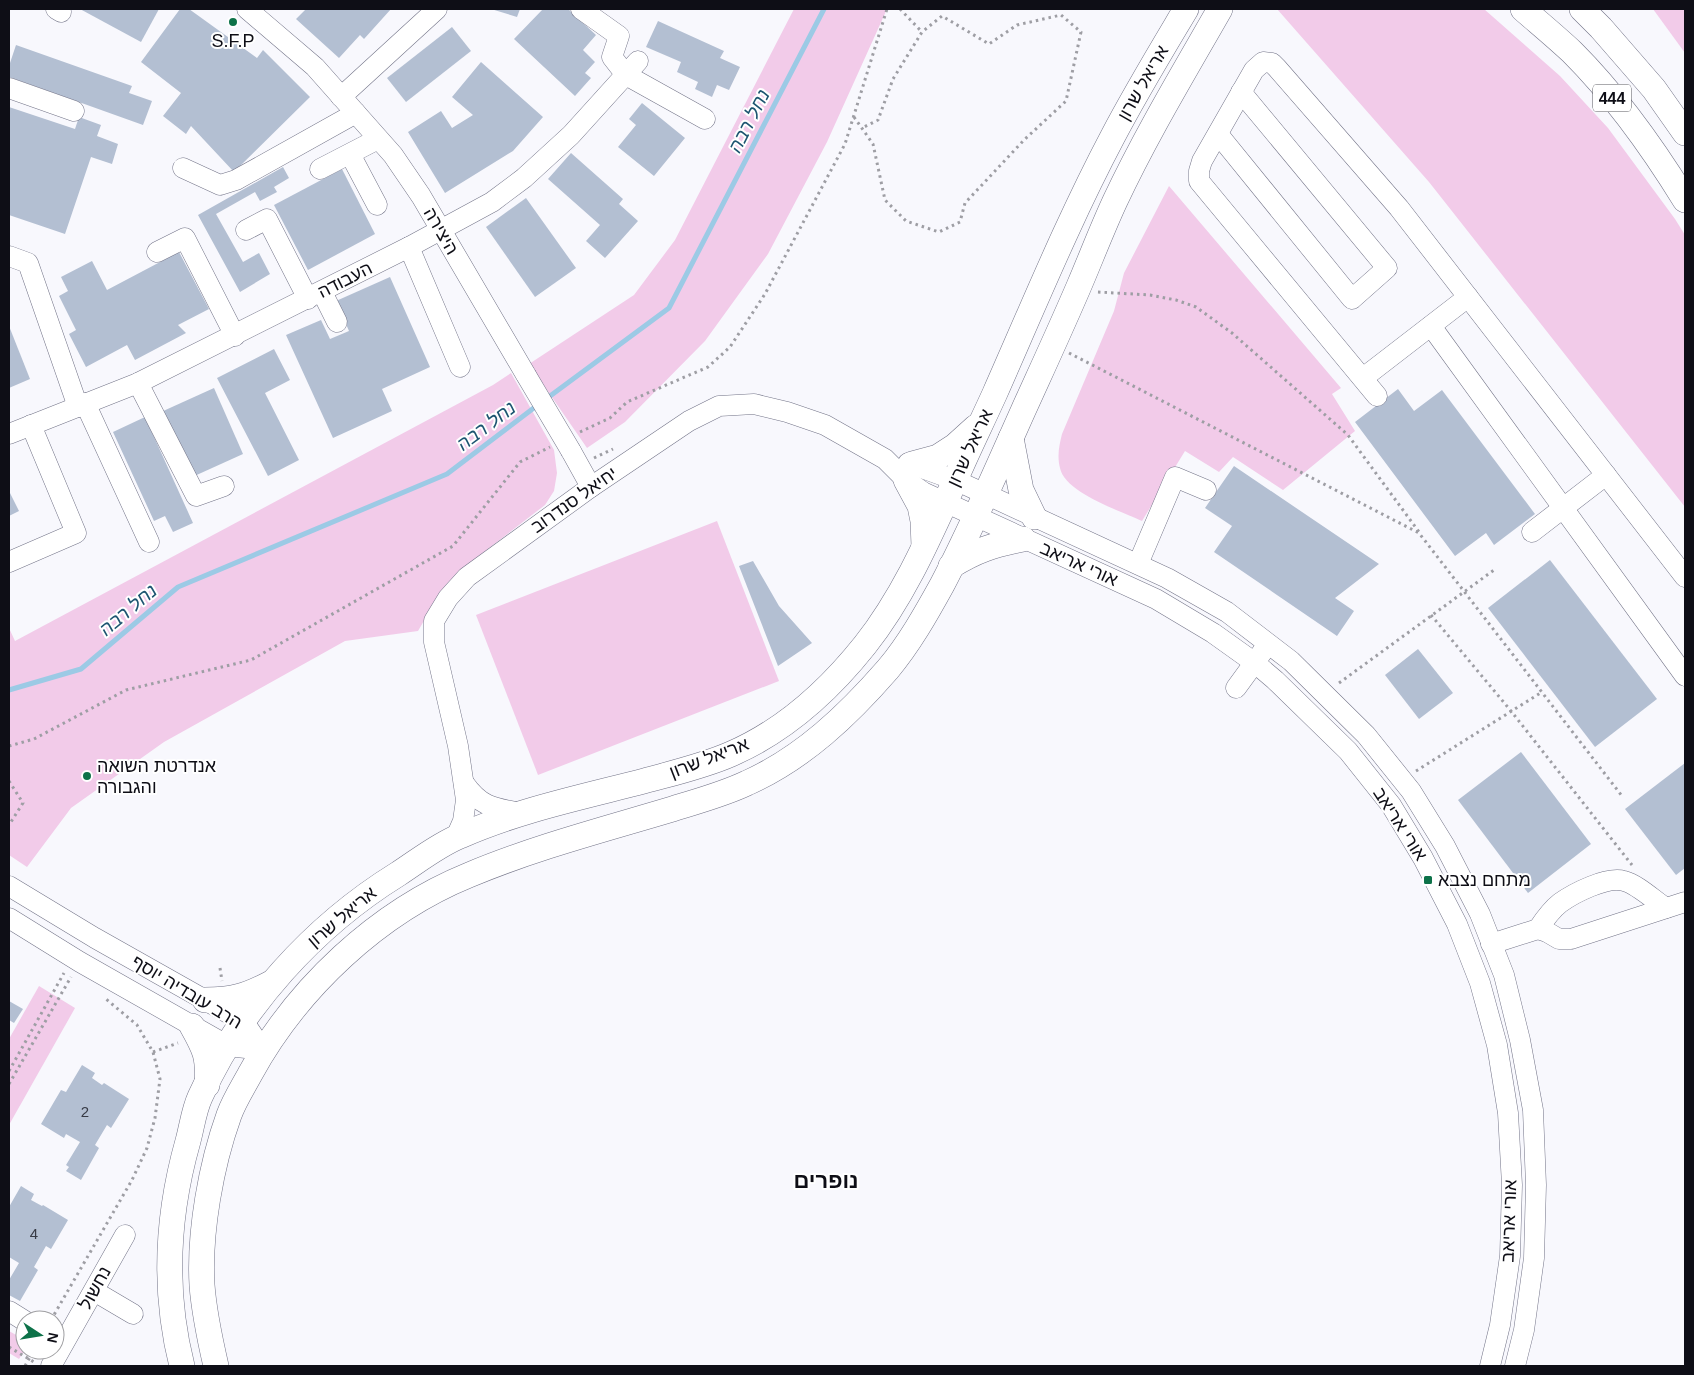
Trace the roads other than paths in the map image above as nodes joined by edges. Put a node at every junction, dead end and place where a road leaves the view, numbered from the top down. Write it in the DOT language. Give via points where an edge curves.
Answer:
graph roads {
  1 [pos="246,9"];
  2 [pos="438,9"];
  3 [pos="581,9"];
  4 [pos="1186,9"];
  5 [pos="1220,9"];
  6 [pos="1523,9"];
  7 [pos="1582,9"];
  8 [pos="632,68"];
  9 [pos="9,88"];
  10 [pos="1241,92"];
  11 [pos="341,96"];
  12 [pos="74,111"];
  13 [pos="356,114"];
  14 [pos="705,119"];
  15 [pos="1685,133"];
  16 [pos="1218,134"];
  17 [pos="378,139"];
  18 [pos="350,154"];
  19 [pos="183,168"];
  20 [pos="320,169"];
  21 [pos="1685,200"];
  22 [pos="377,205"];
  23 [pos="246,230"];
  24 [pos="441,230"];
  25 [pos="410,247"];
  26 [pos="157,252"];
  27 [pos="9,256"];
  28 [pos="315,295"];
  29 [pos="1468,298"];
  30 [pos="336,322"];
  31 [pos="1431,326"];
  32 [pos="235,336"];
  33 [pos="460,367"];
  34 [pos="1363,378"];
  35 [pos="138,383"];
  36 [pos="1377,396"];
  37 [pos="81,405"];
  38 [pos="982,422"];
  39 [pos="31,425"];
  40 [pos="9,434"];
  41 [pos="1011,438"];
  42 [pos="909,472"];
  43 [pos="1606,475"];
  44 [pos="955,480"];
  45 [pos="224,486"];
  46 [pos="591,487"];
  47 [pos="1206,490"];
  48 [pos="986,495"];
  49 [pos="945,503"];
  50 [pos="1563,508"];
  51 [pos="975,517"];
  52 [pos="1034,517"];
  53 [pos="1532,532"];
  54 [pos="1023,539"];
  55 [pos="150,542"];
  56 [pos="924,548"];
  57 [pos="9,562"];
  58 [pos="1138,564"];
  59 [pos="951,566"];
  60 [pos="1685,577"];
  61 [pos="1269,643"];
  62 [pos="1255,662"];
  63 [pos="1685,676"];
  64 [pos="1236,688"];
  65 [pos="464,783"];
  66 [pos="521,813"];
  67 [pos="456,837"];
  68 [pos="9,886"];
  69 [pos="1685,902"];
  70 [pos="1666,908"];
  71 [pos="9,918"];
  72 [pos="1538,930"];
  73 [pos="1492,944"];
  74 [pos="276,980"];
  75 [pos="204,1000"];
  76 [pos="244,1022"];
  77 [pos="192,1026"];
  78 [pos="228,1046"];
  79 [pos="263,1050"];
  80 [pos="207,1085"];
  81 [pos="124,1236"];
  82 [pos="94,1290"];
  83 [pos="133,1314"];
  84 [pos="65,1333"];
  85 [pos="182,1366"];
  86 [pos="216,1366"];
  87 [pos="1490,1366"];
  88 [pos="1515,1366"];
  1 -- 11 [label="street, היצירה" via="315,67"];
  2 -- 11 [label="street"];
  3 -- 8 [label="street" via="619,36 612,57"];
  4 -- 38 [label="main road, אריאל שרון" via="1118,126 1085,192"];
  5 -- 41 [label="main road, אריאל שרון" via="1142,146"];
  6 -- 21 [label="main road, 444" via="1572,52 1618,105 1659,158"];
  7 -- 15 [label="main road, 444" via="1654,89"];
  8 -- 14 [label="street"];
  8 -- 24 [label="street, העבודה" via="572,135 524,178 492,202"];
  9 -- 12 [label="street"];
  10 -- 16 [label="street"];
  10 -- 16 [label="street" via="1387,268 1352,299"];
  10 -- 29 [label="street" via="1254,70 1263,62 1272,63 1398,208"];
  11 -- 13 [label="street, היצירה"];
  13 -- 17 [label="street, היצירה"];
  13 -- 19 [label="street" via="236,180 220,185"];
  16 -- 34 [label="street" via="1202,161 1199,181"];
  17 -- 18 [label="street"];
  17 -- 24 [label="street, היצירה" via="393,155"];
  18 -- 20 [label="street"];
  18 -- 22 [label="street"];
  23 -- 28 [label="street" via="267,219"];
  24 -- 25 [label="street, העבודה"];
  24 -- 46 [label="street, היצירה, bridge"];
  25 -- 28 [label="street, העבודה"];
  25 -- 33 [label="street"];
  26 -- 32 [label="street" via="185,238"];
  27 -- 37 [label="street" via="28,263"];
  28 -- 30 [label="street"];
  28 -- 32 [label="street, העבודה"];
  29 -- 31 [label="street"];
  29 -- 43 [label="street"];
  31 -- 34 [label="street"];
  31 -- 50 [label="street"];
  32 -- 35 [label="street, העבודה"];
  34 -- 36 [label="street"];
  35 -- 37 [label="street, העבודה"];
  35 -- 45 [label="street" via="196,496"];
  37 -- 39 [label="street, העבודה"];
  37 -- 55 [label="street"];
  38 -- 42 [label="main road" via="938,457"];
  38 -- 44 [label="main road, אריאל שרון"];
  39 -- 40 [label="street, העבודה"];
  39 -- 57 [label="street" via="76,533"];
  41 -- 48 [label="main road, אריאל שרון"];
  41 -- 52 [label="main road" via="1021,490"];
  42 -- 44 [label="street, יחיאל סנדרוב"];
  42 -- 46 [label="street, יחיאל סנדרוב" via="825,425 754,404 719,406 689,421"];
  42 -- 49 [label="street, יחיאל סנדרוב" via="923,492"];
  42 -- 56 [label="main road" via="923,521"];
  43 -- 50 [label="street"];
  43 -- 60 [label="street"];
  44 -- 48 [label="street, יחיאל סנדרוב"];
  44 -- 49 [label="main road, אריאל שרון"];
  46 -- 65 [label="street, יחיאל סנדרוב" via="467,577 448,598 434,621 434,642"];
  47 -- 58 [label="street" via="1175,477"];
  48 -- 51 [label="main road, אריאל שרון"];
  48 -- 52 [label="street, אורי אריאב"];
  49 -- 51 [label="street, אורי אריאב"];
  49 -- 56 [label="main road, אריאל שרון"];
  50 -- 53 [label="street"];
  50 -- 63 [label="street"];
  51 -- 54 [label="street, אורי אריאב"];
  51 -- 59 [label="main road, אריאל שרון"];
  52 -- 58 [label="street, אורי אריאב"];
  54 -- 59 [label="main road" via="974,552"];
  54 -- 62 [label="street, אורי אריאב" via="1156,599"];
  56 -- 66 [label="main road, אריאל שרון" via="866,643 836,678 788,720 764,736 725,756 677,772"];
  58 -- 61 [label="street, אורי אריאב" via="1227,612"];
  59 -- 79 [label="main road, אריאל שרון" via="927,613 893,663 860,701 816,741 746,784 520,856 467,875 420,898 336,962"];
  61 -- 62 [label="street"];
  61 -- 73 [label="street, אורי אריאב" via="1292,661 1366,735 1411,791 1445,846"];
  62 -- 64 [label="street"];
  62 -- 87 [label="street, אורי אריאב" via="1348,751 1391,805 1457,924 1480,983 1497,1045 1508,1113 1512,1185 1510,1256 1500,1325"];
  65 -- 66 [label="street" via="474,798 494,808"];
  65 -- 67 [label="street, יחיאל סנדרוב" via="463,821"];
  66 -- 67 [label="main road, אריאל שרון"];
  67 -- 74 [label="main road, אריאל שרון" via="345,911 314,938"];
  68 -- 75 [label="street, הרב עובדיה יוסף"];
  69 -- 70 [label="street"];
  70 -- 72 [label="street" via="1571,939 1559,939"];
  70 -- 72 [label="street" via="1627,881 1615,878 1599,882 1561,902"];
  71 -- 77 [label="street, הרב עובדיה יוסף"];
  72 -- 73 [label="street"];
  73 -- 88 [label="street, אורי אריאב" via="1504,975 1533,1110 1534,1258 1524,1330"];
  74 -- 75 [label="main road" via="250,994 226,1000"];
  74 -- 76 [label="main road, אריאל שרון"];
  75 -- 76 [label="street, הרב עובדיה יוסף"];
  76 -- 78 [label="main road, אריאל שרון"];
  76 -- 79 [label="street, הרב עובדיה יוסף"];
  77 -- 78 [label="street, הרב עובדיה יוסף"];
  77 -- 80 [label="main road" via="206,1049"];
  78 -- 79 [label="street, הרב עובדיה יוסף"];
  78 -- 80 [label="main road, אריאל שרון"];
  79 -- 86 [label="main road, אריאל שרון" via="230,1112 204,1221 202,1284"];
  80 -- 85 [label="main road, אריאל שרון" via="199,1099 179,1171 171,1218 169,1286"];
  81 -- 82 [label="street, נחשול"];
  82 -- 83 [label="street"];
  82 -- 84 [label="street, נחשול"];
}
